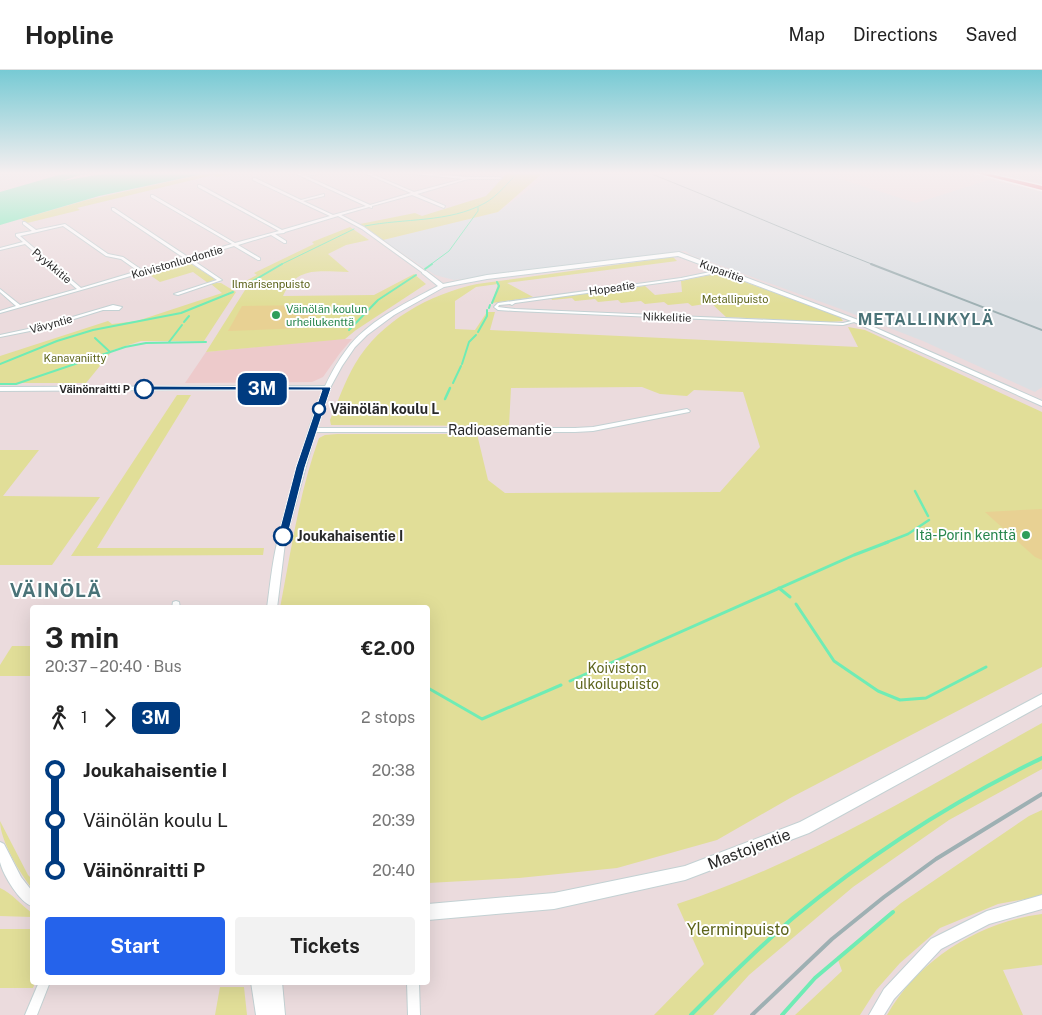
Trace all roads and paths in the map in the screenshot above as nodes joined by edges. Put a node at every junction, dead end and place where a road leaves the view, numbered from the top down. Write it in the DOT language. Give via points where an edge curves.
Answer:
graph roads {
  1 [pos="124,216"];
  2 [pos="186,216"];
  3 [pos="254,216"];
  4 [pos="330,216"];
  5 [pos="340,216"];
  6 [pos="334,218"];
  7 [pos="24,223"];
  8 [pos="35,231"];
  9 [pos="283,232"];
  10 [pos="273,235"];
  11 [pos="285,242"];
  12 [pos="25,243"];
  13 [pos="236,246"];
  14 [pos="0,249"];
  15 [pos="190,258"];
  16 [pos="258,259"];
  17 [pos="720,271"];
  18 [pos="142,272"];
  19 [pos="424,272"];
  20 [pos="442,286"];
  21 [pos="0,290"];
  22 [pos="80,290"];
  23 [pos="176,294"];
  24 [pos="513,302"];
  25 [pos="18,306"];
  26 [pos="101,309"];
  27 [pos="515,310"];
  28 [pos="0,312"];
  29 [pos="856,321"];
  30 [pos="0,336"];
  31 [pos="327,388"];
  32 [pos="0,389"];
  33 [pos="10,389"];
  34 [pos="0,396"];
  35 [pos="1042,404"];
  36 [pos="687,411"];
  37 [pos="312,430"];
  38 [pos="272,605"];
  39 [pos="1042,699"];
  40 [pos="0,848"];
  41 [pos="3,865"];
  42 [pos="30,898"];
  43 [pos="1042,902"];
  44 [pos="430,912"];
  45 [pos="44,985"];
  46 [pos="260,985"];
  47 [pos="274,985"];
  48 [pos="413,985"];
  49 [pos="31,1015"];
  50 [pos="265,1015"];
  51 [pos="276,1015"];
  52 [pos="414,1015"];
  53 [pos="876,1015"];
  1 -- 15 [label="street"];
  2 -- 13 [label="street"];
  3 -- 9 [label="street"];
  4 -- 6 [label="street"];
  5 -- 6 [label="street, Koivistonluodontie"];
  5 -- 19 [label="street" via="363,228"];
  6 -- 9 [label="street, Koivistonluodontie"];
  7 -- 8 [label="street"];
  8 -- 12 [label="street, Pyykkitie" via="17,235"];
  8 -- 18 [label="street, Pyykkitie" via="64,225 107,255 122,258"];
  9 -- 10 [label="street, Koivistonluodontie"];
  10 -- 11 [label="street"];
  10 -- 13 [label="street, Koivistonluodontie"];
  12 -- 14 [label="street"];
  12 -- 22 [label="street, Pyykkitie"];
  13 -- 15 [label="street, Koivistonluodontie"];
  13 -- 16 [label="street"];
  15 -- 18 [label="street, Koivistonluodontie"];
  15 -- 23 [label="street" via="220,280"];
  17 -- 20 [label="street, Kuparitie" via="679,254 487,277"];
  17 -- 24 [label="street, Hopeatie"];
  17 -- 29 [label="street, Kuparitie"];
  18 -- 22 [label="street, Koivistonluodontie"];
  19 -- 20 [label="street"];
  20 -- 31 [label="street, Kuparitie" via="392,314 365,334 348,352"];
  21 -- 25 [label="street"];
  22 -- 25 [label="street, Koivistonluodontie"];
  24 -- 27 [label="street" via="511,306"];
  24 -- 27 [label="street, Nikkelitie" via="496,307"];
  25 -- 28 [label="street, Koivistonluodontie"];
  26 -- 30 [label="street, Vävyntie"];
  27 -- 29 [label="street, Nikkelitie" via="843,324"];
  29 -- 35 [label="street, Kuparitie"];
  31 -- 33 [label="street"];
  31 -- 37 [label="street, Kuparitie"];
  32 -- 33 [label="street"];
  33 -- 34 [label="street"];
  36 -- 37 [label="street, Radioasemantie" via="575,430"];
  37 -- 38 [label="street, Kuparitie" via="281,543"];
  39 -- 44 [label="main road, Mastojentie" via="804,828 685,873 554,901"];
  40 -- 41 [label="street"];
  41 -- 42 [label="street"];
  43 -- 53 [label="street" via="987,918 936,944 888,994"];
  45 -- 49 [label="street"];
  46 -- 50 [label="main road"];
  47 -- 51 [label="main road"];
  48 -- 52 [label="street"];
}
